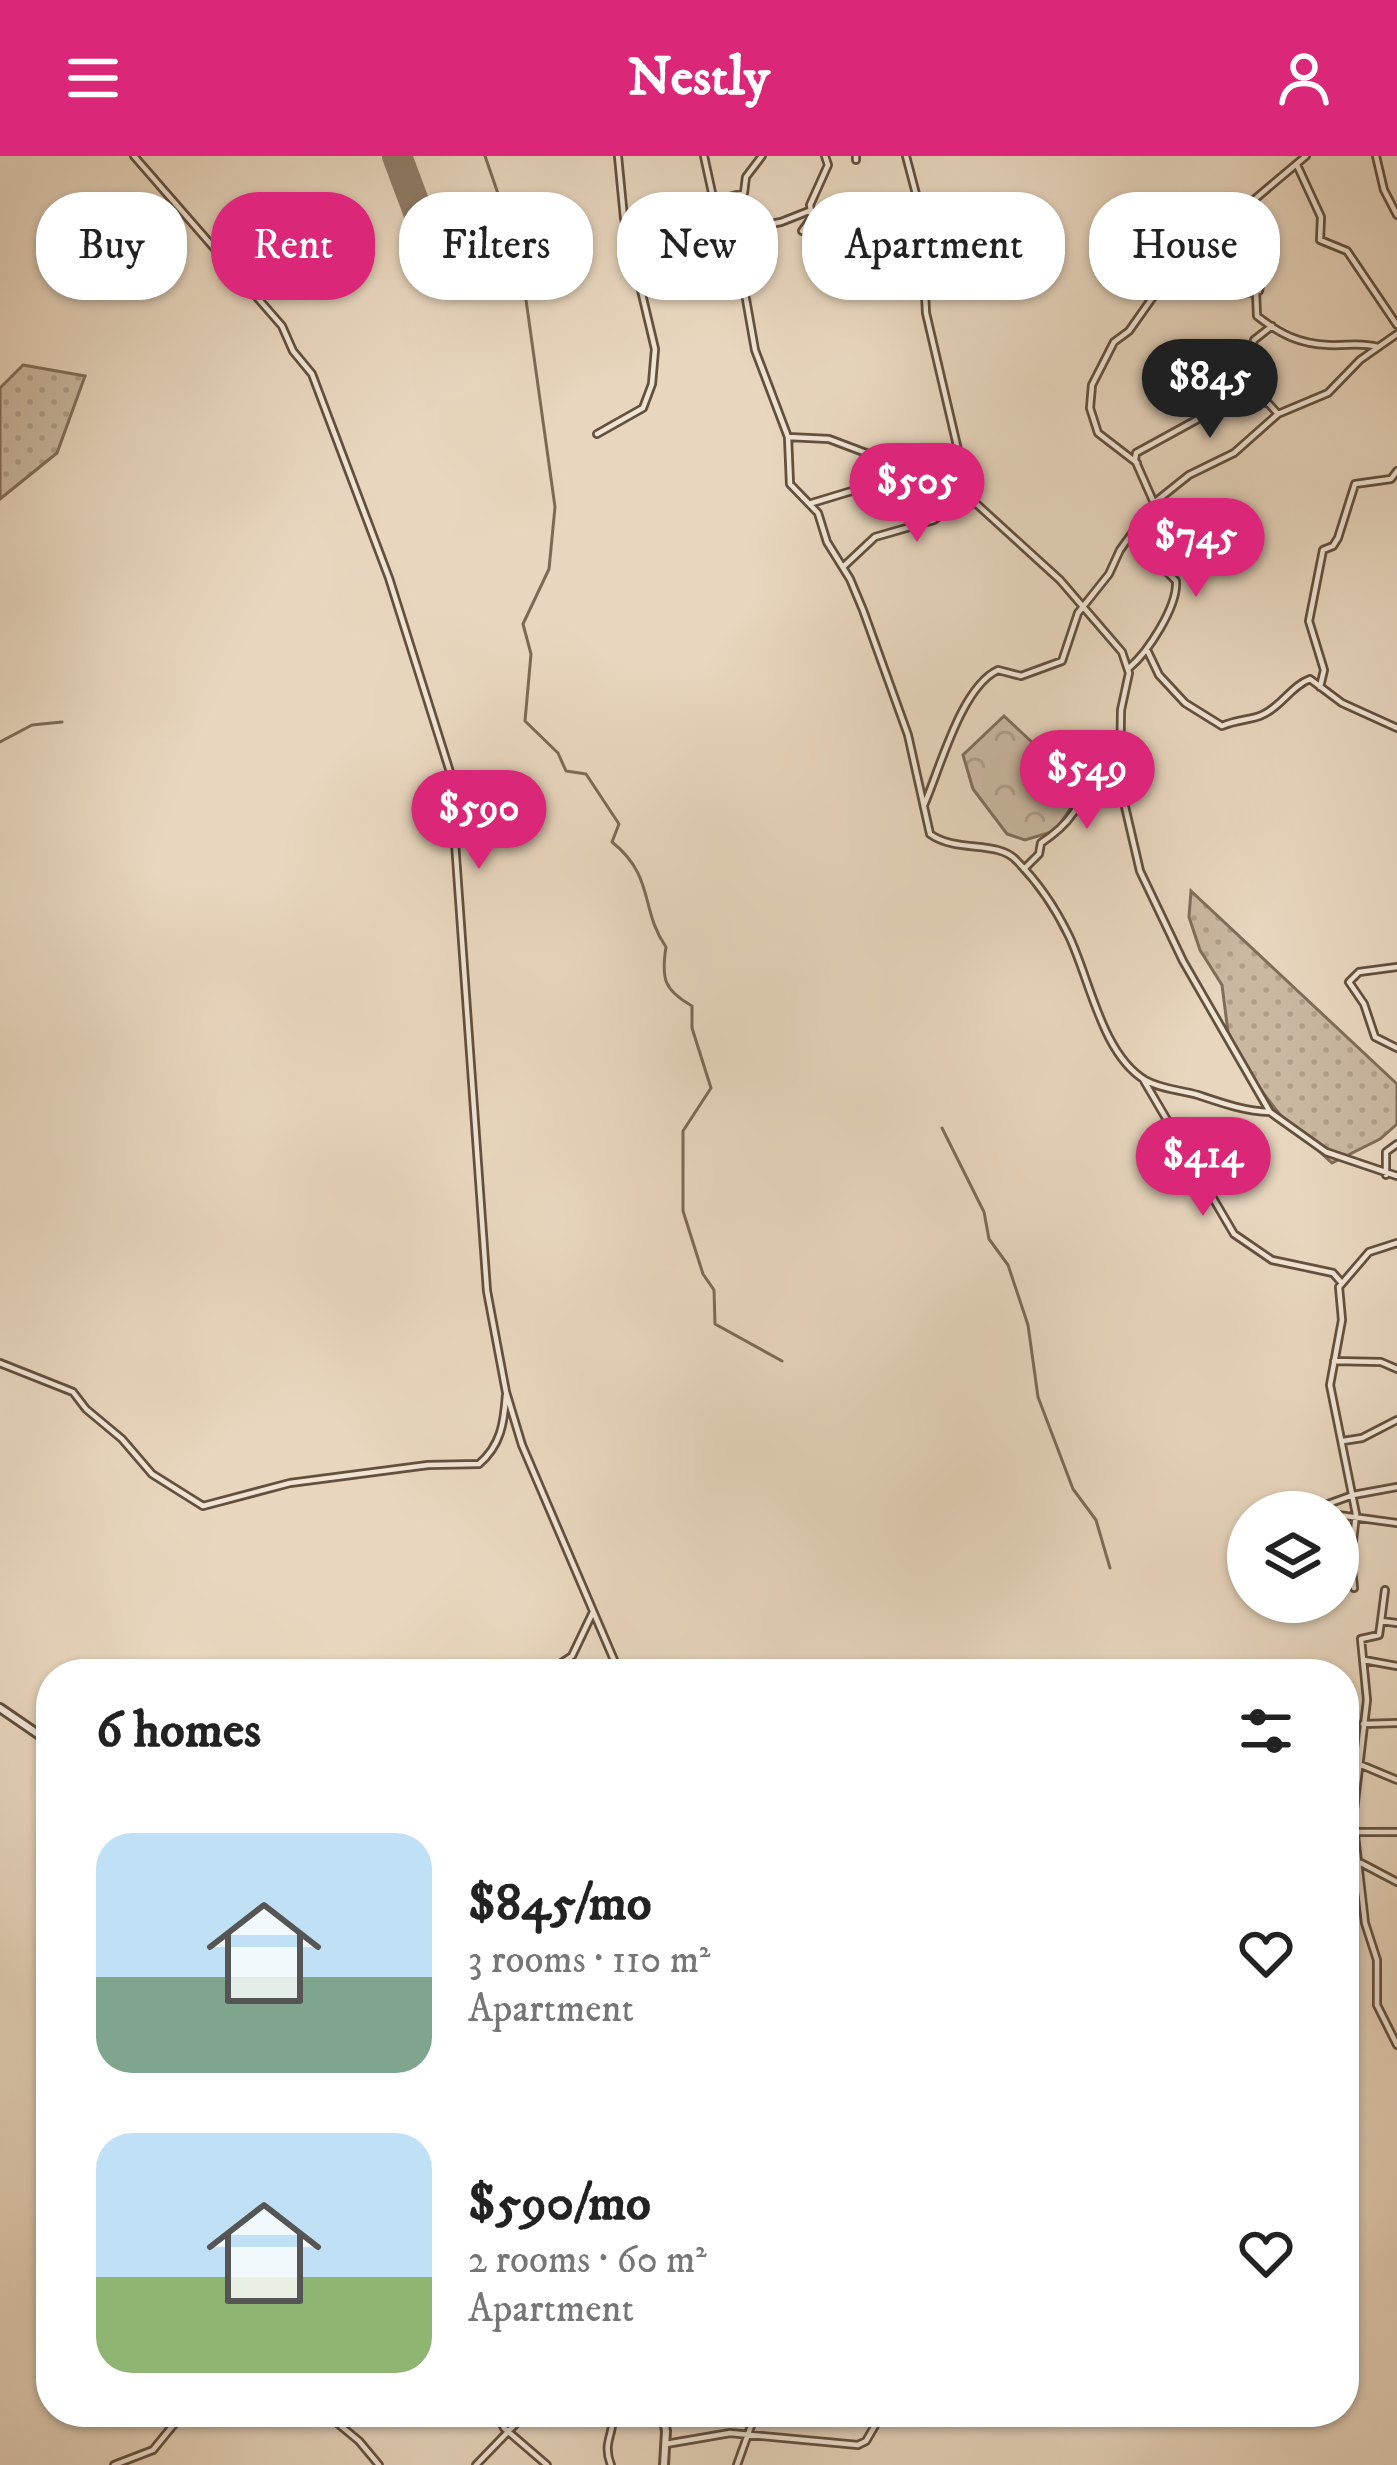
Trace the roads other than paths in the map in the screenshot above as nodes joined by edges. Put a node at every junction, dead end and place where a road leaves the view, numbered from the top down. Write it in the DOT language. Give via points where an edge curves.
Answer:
graph roads {
  1 [pos="134,156"];
  2 [pos="618,156"];
  3 [pos="704,156"];
  4 [pos="762,156"];
  5 [pos="826,156"];
  6 [pos="906,156"];
  7 [pos="1306,156"];
  8 [pos="1376,156"];
  9 [pos="1298,165"];
  10 [pos="712,192"];
  11 [pos="744,192"];
  12 [pos="816,192"];
  13 [pos="1264,192"];
  14 [pos="1397,215"];
  15 [pos="745,300"];
  16 [pos="1150,300"];
  17 [pos="1256,300"];
  18 [pos="1397,325"];
  19 [pos="1272,326"];
  20 [pos="1397,334"];
  21 [pos="1378,347"];
  22 [pos="1242,393"];
  23 [pos="1278,414"];
  24 [pos="597,434"];
  25 [pos="788,437"];
  26 [pos="898,464"];
  27 [pos="1137,464"];
  28 [pos="1397,471"];
  29 [pos="968,497"];
  30 [pos="812,503"];
  31 [pos="1153,504"];
  32 [pos="843,567"];
  33 [pos="1081,609"];
  34 [pos="1148,652"];
  35 [pos="1129,668"];
  36 [pos="1319,687"];
  37 [pos="1397,728"];
  38 [pos="1119,754"];
  39 [pos="924,806"];
  40 [pos="1024,868"];
  41 [pos="1397,967"];
  42 [pos="1397,1048"];
  43 [pos="1143,1079"];
  44 [pos="1270,1112"];
  45 [pos="1397,1144"];
  46 [pos="1386,1175"];
  47 [pos="1397,1176"];
  48 [pos="1397,1243"];
  49 [pos="1341,1282"];
  50 [pos="1334,1361"];
  51 [pos="0,1363"];
  52 [pos="1397,1369"];
  53 [pos="506,1392"];
  54 [pos="1397,1420"];
  55 [pos="1343,1441"];
  56 [pos="1397,1487"];
  57 [pos="1352,1491"];
  58 [pos="1359,1494"];
  59 [pos="1359,1519"];
  60 [pos="1397,1522"];
  61 [pos="1385,1590"];
  62 [pos="593,1612"];
  63 [pos="1382,1621"];
  64 [pos="1397,1623"];
  65 [pos="568,1659"];
  66 [pos="613,1659"];
  67 [pos="1364,1660"];
  68 [pos="1397,1666"];
  69 [pos="0,1708"];
  70 [pos="1397,1723"];
  71 [pos="1363,1724"];
  72 [pos="36,1733"];
  73 [pos="1359,1764"];
  74 [pos="1397,1780"];
  75 [pos="1359,1832"];
  76 [pos="1397,1832"];
  77 [pos="1359,1848"];
  78 [pos="1361,1863"];
  79 [pos="1397,1882"];
  80 [pos="1397,2045"];
  81 [pos="172,2427"];
  82 [pos="342,2427"];
  83 [pos="504,2427"];
  84 [pos="510,2427"];
  85 [pos="612,2427"];
  86 [pos="664,2427"];
  87 [pos="753,2427"];
  88 [pos="874,2427"];
  89 [pos="506,2431"];
  90 [pos="746,2434"];
  91 [pos="666,2444"];
  92 [pos="114,2465"];
  93 [pos="379,2465"];
  94 [pos="480,2465"];
  95 [pos="547,2465"];
  96 [pos="611,2465"];
  97 [pos="664,2465"];
  98 [pos="737,2465"];
  1 -- 53 [label="street" via="282,326 312,374 384,562 450,772 487,1291"];
  2 -- 24 [label="street" via="655,349 644,408"];
  3 -- 10 [label="street"];
  4 -- 11 [label="street"];
  5 -- 12 [label="street"];
  6 -- 29 [label="street" via="921,212 926,314"];
  7 -- 9 [label="street"];
  8 -- 14 [label="street"];
  9 -- 13 [label="street"];
  9 -- 18 [label="street" via="1321,217 1320,240 1347,251"];
  15 -- 25 [label="street" via="759,366"];
  16 -- 27 [label="street" via="1114,341 1090,408 1098,433"];
  17 -- 19 [label="street" via="1255,311"];
  19 -- 21 [label="street" via="1301,341"];
  19 -- 22 [label="street" via="1255,340"];
  20 -- 21 [label="street"];
  21 -- 23 [label="street" via="1328,393"];
  22 -- 23 [label="street"];
  22 -- 27 [label="street" via="1142,447"];
  23 -- 31 [label="street"];
  25 -- 26 [label="street" via="829,439"];
  25 -- 30 [label="street" via="790,484"];
  26 -- 29 [label="street"];
  26 -- 30 [label="street" via="856,490"];
  27 -- 31 [label="street"];
  28 -- 36 [label="street" via="1355,484 1338,538 1323,550 1310,621 1324,670"];
  29 -- 32 [label="street" via="934,520 875,536"];
  29 -- 33 [label="street"];
  30 -- 32 [label="street"];
  31 -- 33 [label="street"];
  31 -- 34 [label="street" via="1149,538 1177,595"];
  32 -- 39 [label="street" via="908,735"];
  33 -- 35 [label="street"];
  33 -- 39 [label="street" via="1059,663 1021,676 998,670 977,684"];
  34 -- 35 [label="street"];
  34 -- 36 [label="street" via="1185,703 1222,726 1264,714 1306,679"];
  35 -- 38 [label="street"];
  36 -- 37 [label="street"];
  38 -- 40 [label="street" via="1095,768 1071,820"];
  38 -- 44 [label="street" via="1147,887"];
  39 -- 40 [label="street" via="927,827 940,841 1005,851"];
  40 -- 43 [label="street" via="1067,932 1107,1038"];
  41 -- 42 [label="street" via="1354,974 1349,982 1375,1037"];
  43 -- 44 [label="street"];
  43 -- 49 [label="street" via="1234,1234 1272,1260 1333,1273"];
  44 -- 46 [label="street" via="1312,1145"];
  45 -- 46 [label="street" via="1386,1152"];
  46 -- 47 [label="street"];
  48 -- 49 [label="street" via="1370,1252"];
  49 -- 50 [label="street"];
  50 -- 52 [label="street"];
  50 -- 55 [label="street" via="1331,1394"];
  51 -- 53 [label="street" via="68,1389 152,1474 203,1506 290,1484 472,1466 496,1443"];
  53 -- 62 [label="street"];
  54 -- 55 [label="street"];
  55 -- 57 [label="street"];
  56 -- 58 [label="street"];
  59 -- 60 [label="street"];
  61 -- 63 [label="street"];
  62 -- 65 [label="street"];
  62 -- 66 [label="street"];
  63 -- 64 [label="street"];
  63 -- 67 [label="street" via="1378,1636 1361,1639"];
  67 -- 68 [label="street"];
  67 -- 71 [label="street"];
  69 -- 72 [label="street"];
  70 -- 71 [label="street"];
  71 -- 73 [label="street"];
  73 -- 74 [label="street"];
  75 -- 76 [label="street"];
  77 -- 78 [label="street"];
  78 -- 79 [label="street"];
  78 -- 80 [label="street" via="1377,2005"];
  81 -- 92 [label="street" via="153,2450"];
  82 -- 93 [label="street"];
  83 -- 89 [label="street"];
  84 -- 89 [label="street"];
  85 -- 96 [label="street" via="605,2445"];
  86 -- 91 [label="street"];
  87 -- 90 [label="street"];
  88 -- 90 [label="street" via="859,2445"];
  89 -- 94 [label="street"];
  89 -- 95 [label="street"];
  90 -- 91 [label="street"];
  90 -- 98 [label="street"];
  91 -- 97 [label="street"];
}
